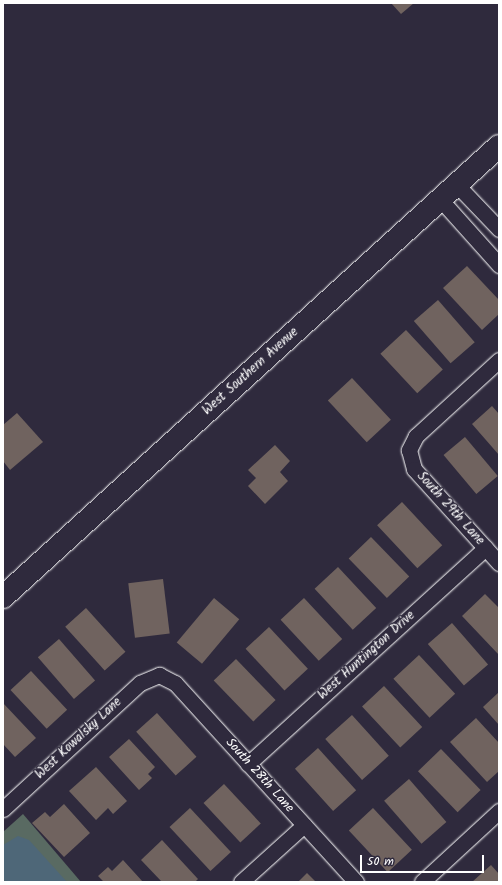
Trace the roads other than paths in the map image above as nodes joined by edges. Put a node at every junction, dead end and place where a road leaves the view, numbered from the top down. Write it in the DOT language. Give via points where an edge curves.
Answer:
graph roads {
  1 [pos="499,146"];
  2 [pos="457,185"];
  3 [pos="440,200"];
  4 [pos="499,229"];
  5 [pos="499,265"];
  6 [pos="499,360"];
  7 [pos="485,548"];
  8 [pos="499,563"];
  9 [pos="3,597"];
  10 [pos="159,675"];
  11 [pos="248,764"];
  12 [pos="3,809"];
  13 [pos="499,811"];
  14 [pos="304,825"];
  15 [pos="241,882"];
  16 [pos="356,882"];
  17 [pos="422,882"];
  1 -- 2 [label="main road, West Southern Avenue"];
  2 -- 3 [label="main road, West Southern Avenue"];
  2 -- 4 [label="street"];
  3 -- 5 [label="street"];
  3 -- 9 [label="main road, West Southern Avenue"];
  6 -- 7 [label="street, South 29th Lane" via="416,436 409,450 414,469"];
  7 -- 8 [label="street, South 29th Lane"];
  7 -- 11 [label="street, West Huntington Drive"];
  10 -- 11 [label="street, South 28th Lane" via="174,683"];
  10 -- 12 [label="street, West Kowalsky Lane" via="140,683"];
  11 -- 14 [label="street, South 28th Lane"];
  13 -- 17 [label="street"];
  14 -- 15 [label="street"];
  14 -- 16 [label="street, South 28th Lane"];
}
